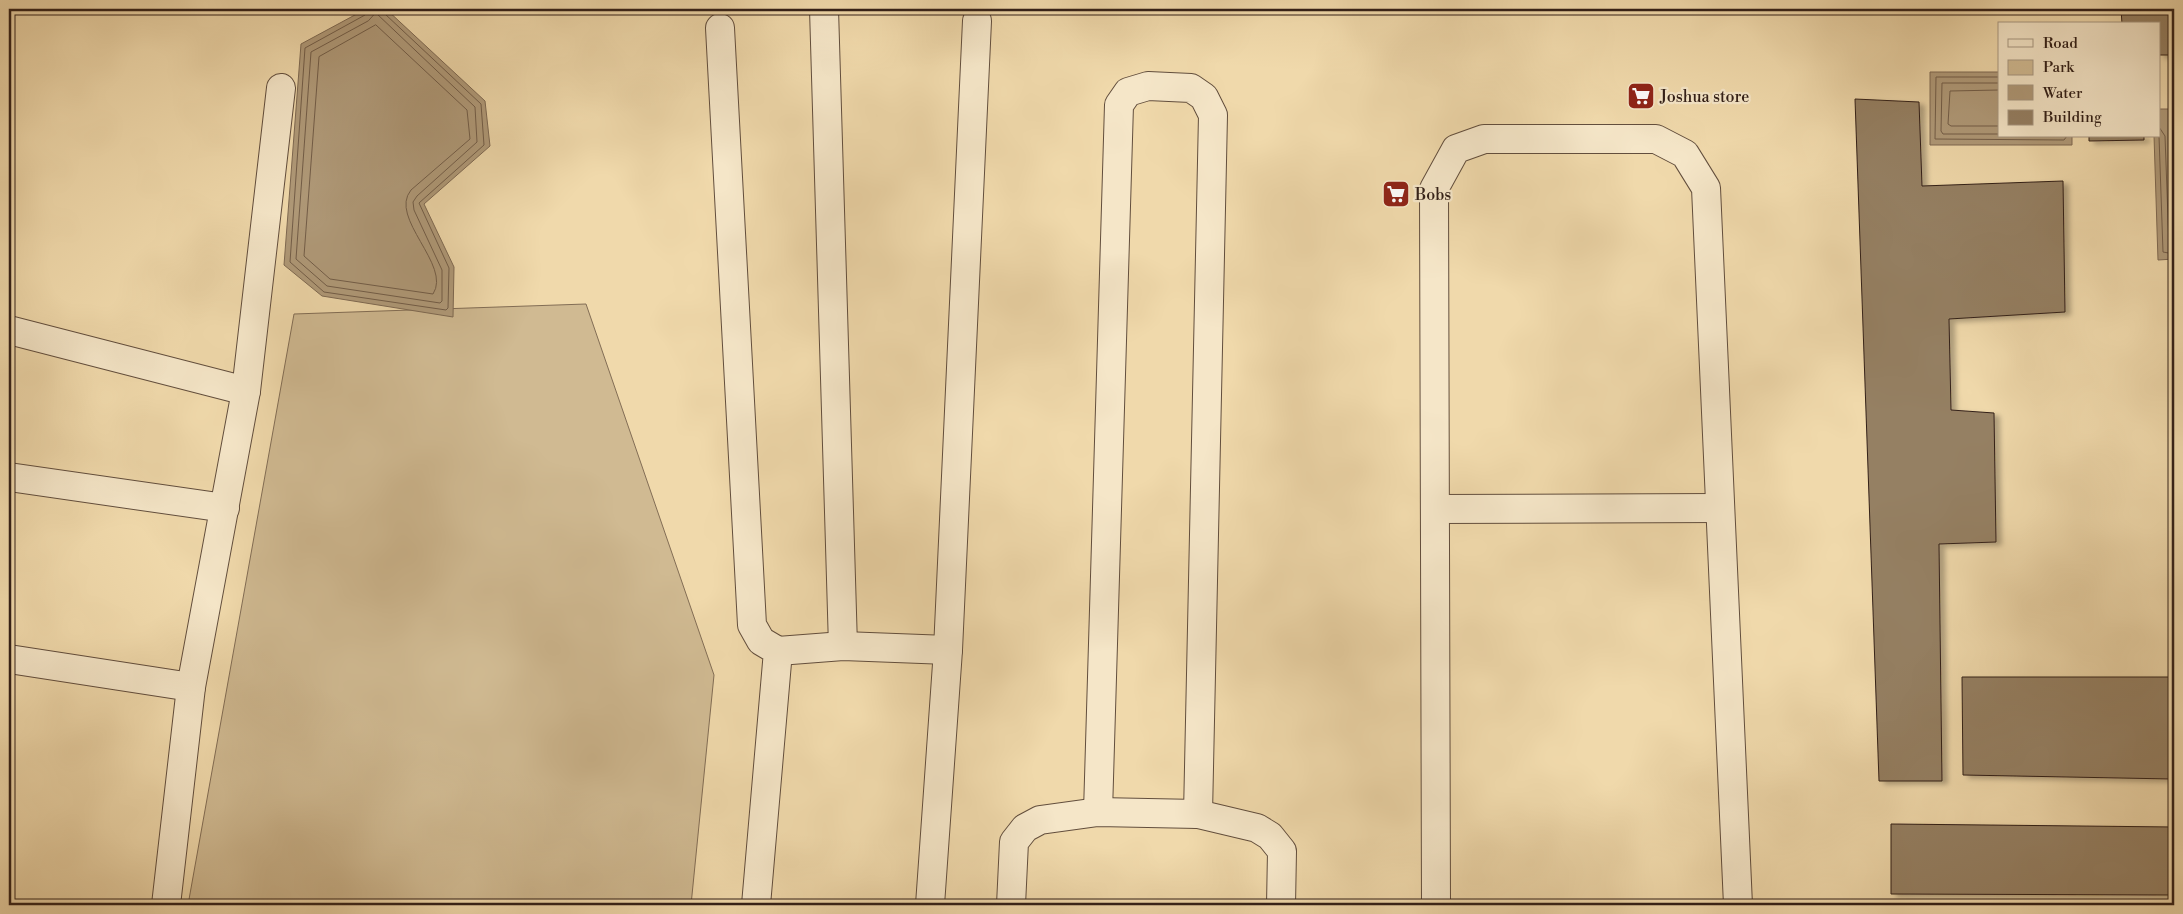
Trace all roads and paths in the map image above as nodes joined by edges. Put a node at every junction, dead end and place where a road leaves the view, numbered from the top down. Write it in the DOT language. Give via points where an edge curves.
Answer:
graph roads {
  1 [pos="824,9"];
  2 [pos="976,20"];
  3 [pos="720,28"];
  4 [pos="281,88"];
  5 [pos="9,330"];
  6 [pos="246,391"];
  7 [pos="9,477"];
  8 [pos="225,508"];
  9 [pos="1720,508"];
  10 [pos="1434,509"];
  11 [pos="843,646"];
  12 [pos="948,650"];
  13 [pos="778,652"];
  14 [pos="9,659"];
  15 [pos="191,687"];
  16 [pos="1098,812"];
  17 [pos="1198,814"];
  18 [pos="166,905"];
  19 [pos="756,905"];
  20 [pos="930,905"];
  21 [pos="1011,905"];
  22 [pos="1282,905"];
  23 [pos="1436,905"];
  24 [pos="1738,905"];
  1 -- 11 [label="street"];
  2 -- 12 [label="street"];
  3 -- 13 [label="street" via="752,626 761,641"];
  4 -- 6 [label="street"];
  5 -- 6 [label="street"];
  6 -- 8 [label="street"];
  7 -- 8 [label="street"];
  8 -- 15 [label="street"];
  9 -- 10 [label="street"];
  9 -- 10 [label="street" via="1706,188 1685,154 1656,139 1484,139 1456,149 1434,189"];
  9 -- 24 [label="street"];
  10 -- 23 [label="street"];
  11 -- 12 [label="street"];
  11 -- 13 [label="street"];
  12 -- 20 [label="street"];
  13 -- 19 [label="street"];
  14 -- 15 [label="street"];
  15 -- 18 [label="street"];
  16 -- 17 [label="street"];
  16 -- 17 [label="street" via="1119,105 1128,92 1148,86 1191,88 1204,97 1213,115"];
  16 -- 21 [label="street" via="1040,820 1025,828 1014,842"];
  17 -- 22 [label="street" via="1257,828 1270,836 1282,851"];
}
